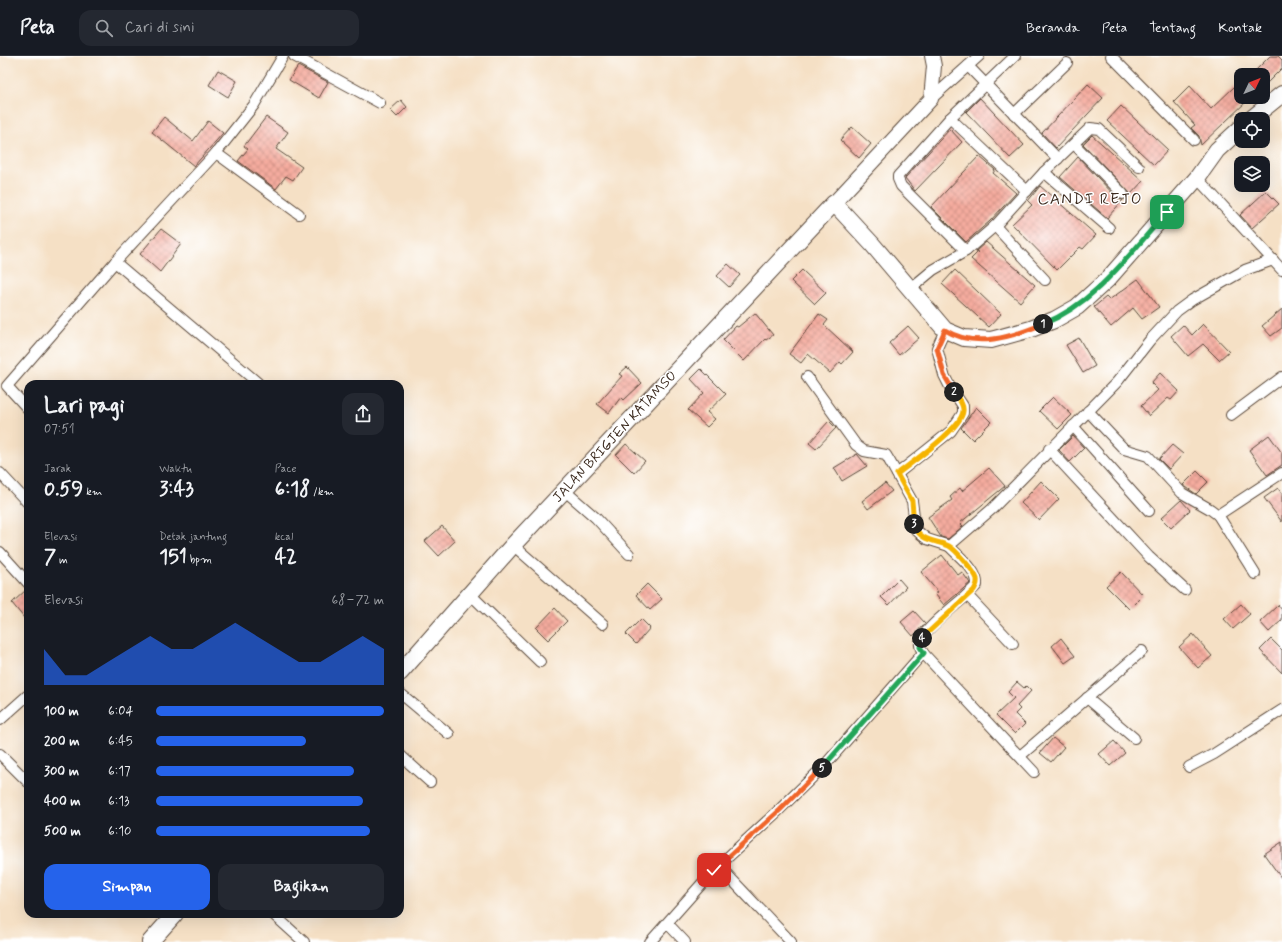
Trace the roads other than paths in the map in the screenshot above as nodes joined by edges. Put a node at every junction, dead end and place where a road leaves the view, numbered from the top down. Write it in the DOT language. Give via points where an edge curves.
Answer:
graph roads {
  1 [pos="283,56"];
  2 [pos="294,56"];
  3 [pos="932,56"];
  4 [pos="979,56"];
  5 [pos="1015,56"];
  6 [pos="1111,56"];
  7 [pos="1067,63"];
  8 [pos="968,66"];
  9 [pos="984,84"];
  10 [pos="1282,94"];
  11 [pos="931,99"];
  12 [pos="380,103"];
  13 [pos="1260,112"];
  14 [pos="1014,114"];
  15 [pos="950,118"];
  16 [pos="1234,134"];
  17 [pos="1194,140"];
  18 [pos="1074,144"];
  19 [pos="216,153"];
  20 [pos="1058,159"];
  21 [pos="1139,167"];
  22 [pos="1044,172"];
  23 [pos="1197,178"];
  24 [pos="1027,191"];
  25 [pos="1123,194"];
  26 [pos="834,203"];
  27 [pos="300,214"];
  28 [pos="995,226"];
  29 [pos="1109,228"];
  30 [pos="966,251"];
  31 [pos="1273,260"];
  32 [pos="115,262"];
  33 [pos="1282,270"];
  34 [pos="1045,280"];
  35 [pos="910,288"];
  36 [pos="945,330"];
  37 [pos="807,377"];
  38 [pos="1282,377"];
  39 [pos="254,380"];
  40 [pos="4,389"];
  41 [pos="24,406"];
  42 [pos="1088,411"];
  43 [pos="1231,416"];
  44 [pos="1073,426"];
  45 [pos="1049,449"];
  46 [pos="0,473"];
  47 [pos="1282,473"];
  48 [pos="897,474"];
  49 [pos="564,490"];
  50 [pos="24,499"];
  51 [pos="1149,510"];
  52 [pos="1218,516"];
  53 [pos="513,545"];
  54 [pos="950,546"];
  55 [pos="0,552"];
  56 [pos="629,554"];
  57 [pos="1255,574"];
  58 [pos="24,579"];
  59 [pos="1185,590"];
  60 [pos="469,593"];
  61 [pos="967,595"];
  62 [pos="603,624"];
  63 [pos="1013,644"];
  64 [pos="1142,650"];
  65 [pos="924,653"];
  66 [pos="540,662"];
  67 [pos="404,668"];
  68 [pos="404,696"];
  69 [pos="1087,698"];
  70 [pos="24,699"];
  71 [pos="1282,710"];
  72 [pos="0,720"];
  73 [pos="449,734"];
  74 [pos="1134,738"];
  75 [pos="0,754"];
  76 [pos="1020,756"];
  77 [pos="404,759"];
  78 [pos="1189,767"];
  79 [pos="1034,772"];
  80 [pos="24,778"];
  81 [pos="430,782"];
  82 [pos="719,866"];
  83 [pos="171,918"];
  84 [pos="277,918"];
  85 [pos="668,924"];
  86 [pos="150,942"];
  87 [pos="304,942"];
  88 [pos="650,942"];
  89 [pos="685,942"];
  90 [pos="791,942"];
  1 -- 19 [label="street" via="254,105"];
  2 -- 12 [label="street"];
  3 -- 11 [label="street" via="934,66"];
  4 -- 8 [label="street"];
  5 -- 9 [label="street"];
  6 -- 17 [label="street"];
  7 -- 14 [label="street"];
  8 -- 9 [label="street"];
  8 -- 11 [label="street"];
  9 -- 14 [label="street"];
  9 -- 15 [label="street"];
  10 -- 13 [label="main road"];
  11 -- 26 [label="street"];
  14 -- 20 [label="street"];
  15 -- 24 [label="street"];
  15 -- 30 [label="street" via="899,175 898,180"];
  16 -- 23 [label="main road" via="1217,150"];
  18 -- 20 [label="street"];
  18 -- 21 [label="street" via="1087,130 1096,127"];
  18 -- 25 [label="street"];
  19 -- 27 [label="street"];
  19 -- 32 [label="street"];
  20 -- 22 [label="street"];
  22 -- 24 [label="street"];
  22 -- 29 [label="street"];
  23 -- 31 [label="street"];
  23 -- 36 [label="main road" via="1108,279 1077,307 1031,330 991,340 964,338"];
  24 -- 28 [label="street"];
  26 -- 35 [label="main road"];
  26 -- 49 [label="main road, JALAN BRIGJEN KATAMSO"];
  28 -- 30 [label="street"];
  28 -- 34 [label="street"];
  30 -- 35 [label="street" via="933,270"];
  31 -- 33 [label="street"];
  31 -- 42 [label="street" via="1245,270 1177,311 1117,382"];
  32 -- 39 [label="street"];
  32 -- 40 [label="street"];
  35 -- 36 [label="main road"];
  36 -- 48 [label="street" via="937,348 944,375 963,406 963,413 951,431"];
  37 -- 48 [label="street" via="856,445 864,451 886,455"];
  38 -- 43 [label="street"];
  40 -- 41 [label="street"];
  42 -- 44 [label="street"];
  42 -- 52 [label="street" via="1124,449 1148,456 1182,493"];
  44 -- 45 [label="street"];
  44 -- 51 [label="street"];
  45 -- 54 [label="street" via="992,509"];
  45 -- 59 [label="street" via="1149,557"];
  46 -- 50 [label="street"];
  47 -- 52 [label="street"];
  48 -- 54 [label="street" via="912,501 916,530 931,541"];
  49 -- 53 [label="main road, JALAN BRIGJEN KATAMSO"];
  49 -- 56 [label="street" via="596,518"];
  52 -- 57 [label="street"];
  53 -- 60 [label="main road, JALAN BRIGJEN KATAMSO"];
  53 -- 62 [label="street"];
  54 -- 61 [label="street" via="972,570 977,580 977,585"];
  55 -- 58 [label="street"];
  60 -- 66 [label="street"];
  60 -- 67 [label="main road, JALAN BRIGJEN KATAMSO"];
  61 -- 63 [label="street"];
  61 -- 65 [label="street" via="922,638 920,647"];
  64 -- 69 [label="street"];
  65 -- 76 [label="street"];
  65 -- 82 [label="street" via="824,766"];
  68 -- 73 [label="street"];
  69 -- 74 [label="street"];
  69 -- 76 [label="street"];
  70 -- 72 [label="street"];
  71 -- 78 [label="street"];
  75 -- 80 [label="street"];
  76 -- 79 [label="street"];
  77 -- 81 [label="street"];
  82 -- 85 [label="street"];
  82 -- 90 [label="street"];
  83 -- 86 [label="main road"];
  84 -- 87 [label="street"];
  85 -- 88 [label="street"];
  85 -- 89 [label="street"];
}
